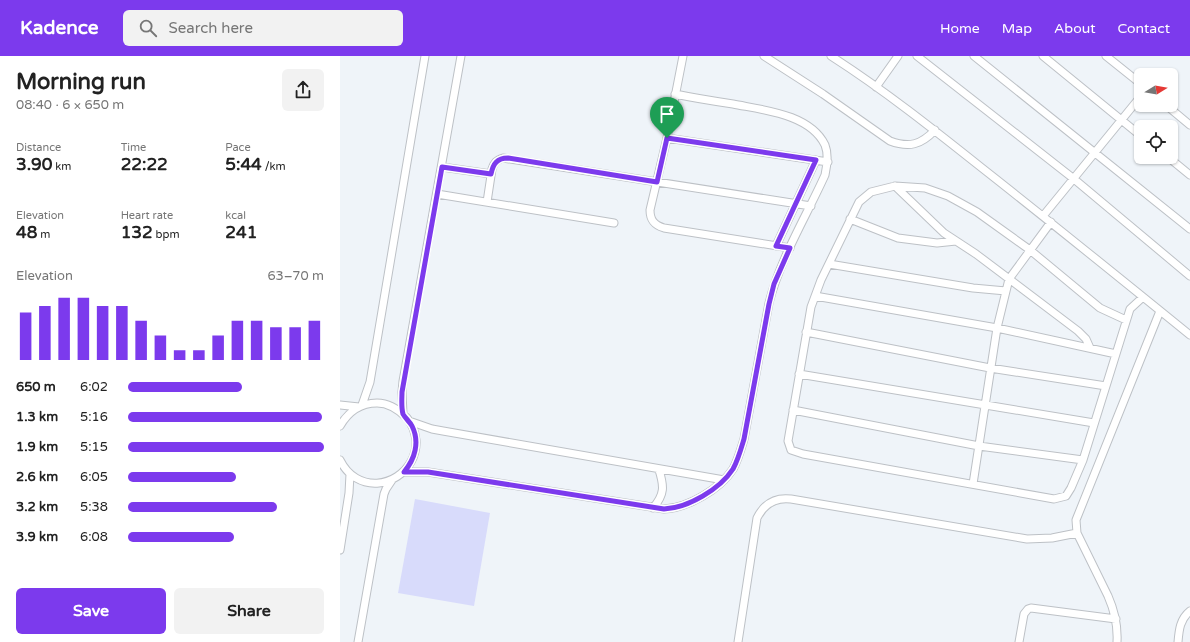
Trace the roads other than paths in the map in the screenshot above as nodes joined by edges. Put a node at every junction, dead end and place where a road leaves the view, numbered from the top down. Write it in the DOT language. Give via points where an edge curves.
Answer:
graph roads {
  1 [pos="425,56"];
  2 [pos="461,56"];
  3 [pos="683,56"];
  4 [pos="764,56"];
  5 [pos="831,56"];
  6 [pos="898,56"];
  7 [pos="917,56"];
  8 [pos="974,56"];
  9 [pos="1043,56"];
  10 [pos="1106,56"];
  11 [pos="1134,78"];
  12 [pos="876,87"];
  13 [pos="675,94"];
  14 [pos="1134,104"];
  15 [pos="1175,112"];
  16 [pos="1121,120"];
  17 [pos="1190,124"];
  18 [pos="935,130"];
  19 [pos="1134,130"];
  20 [pos="667,138"];
  21 [pos="1095,152"];
  22 [pos="816,160"];
  23 [pos="828,162"];
  24 [pos="1177,164"];
  25 [pos="442,167"];
  26 [pos="491,174"];
  27 [pos="1190,175"];
  28 [pos="1074,179"];
  29 [pos="657,182"];
  30 [pos="895,186"];
  31 [pos="437,194"];
  32 [pos="487,202"];
  33 [pos="796,204"];
  34 [pos="810,206"];
  35 [pos="1043,216"];
  36 [pos="850,219"];
  37 [pos="1051,222"];
  38 [pos="614,223"];
  39 [pos="1190,229"];
  40 [pos="956,241"];
  41 [pos="776,246"];
  42 [pos="790,248"];
  43 [pos="1030,250"];
  44 [pos="829,264"];
  45 [pos="1190,276"];
  46 [pos="1009,279"];
  47 [pos="1006,291"];
  48 [pos="815,296"];
  49 [pos="1143,297"];
  50 [pos="1160,311"];
  51 [pos="1126,320"];
  52 [pos="997,328"];
  53 [pos="806,332"];
  54 [pos="1190,335"];
  55 [pos="1090,348"];
  56 [pos="1116,354"];
  57 [pos="990,368"];
  58 [pos="799,374"];
  59 [pos="1106,386"];
  60 [pos="340,405"];
  61 [pos="985,405"];
  62 [pos="361,406"];
  63 [pos="793,410"];
  64 [pos="403,414"];
  65 [pos="409,421"];
  66 [pos="1094,423"];
  67 [pos="340,426"];
  68 [pos="978,446"];
  69 [pos="340,460"];
  70 [pos="1083,460"];
  71 [pos="345,469"];
  72 [pos="659,470"];
  73 [pos="404,472"];
  74 [pos="392,480"];
  75 [pos="724,480"];
  76 [pos="973,484"];
  77 [pos="654,508"];
  78 [pos="1077,534"];
  79 [pos="340,550"];
  80 [pos="1190,610"];
  81 [pos="1116,619"];
  82 [pos="358,642"];
  83 [pos="738,642"];
  84 [pos="1019,642"];
  85 [pos="1117,642"];
  86 [pos="1178,642"];
  1 -- 62 [label="lane" via="370,382"];
  2 -- 25 [label="lane"];
  3 -- 13 [label="lane"];
  4 -- 18 [label="lane" via="890,141 909,145 919,143"];
  5 -- 12 [label="lane"];
  6 -- 12 [label="lane"];
  7 -- 28 [label="lane"];
  8 -- 21 [label="lane"];
  9 -- 16 [label="lane"];
  10 -- 11 [label="lane"];
  12 -- 18 [label="lane"];
  13 -- 20 [label="lane"];
  13 -- 23 [label="lane" via="769,111 802,122 816,133 825,146"];
  14 -- 16 [label="lane"];
  15 -- 17 [label="lane"];
  16 -- 19 [label="lane"];
  16 -- 21 [label="lane"];
  18 -- 35 [label="lane"];
  20 -- 22 [label="lane"];
  20 -- 29 [label="lane"];
  21 -- 28 [label="lane"];
  21 -- 39 [label="lane"];
  22 -- 23 [label="lane"];
  22 -- 33 [label="lane"];
  23 -- 34 [label="lane" via="825,176"];
  24 -- 27 [label="lane"];
  25 -- 26 [label="lane"];
  25 -- 31 [label="lane"];
  26 -- 29 [label="lane" via="497,160 508,158"];
  26 -- 32 [label="lane"];
  28 -- 35 [label="lane"];
  28 -- 45 [label="lane"];
  29 -- 33 [label="lane"];
  29 -- 41 [label="lane" via="650,216 658,226"];
  30 -- 36 [label="lane" via="871,192 859,202"];
  30 -- 40 [label="lane" via="944,233"];
  30 -- 43 [label="lane" via="925,188 948,196 977,212"];
  31 -- 32 [label="lane"];
  31 -- 64 [label="lane" via="402,392"];
  32 -- 38 [label="lane"];
  33 -- 34 [label="lane"];
  33 -- 41 [label="lane"];
  34 -- 42 [label="lane"];
  35 -- 37 [label="lane"];
  36 -- 40 [label="lane" via="898,238 937,243"];
  36 -- 44 [label="lane"];
  37 -- 43 [label="lane"];
  37 -- 49 [label="lane"];
  40 -- 46 [label="lane"];
  41 -- 42 [label="lane"];
  42 -- 75 [label="lane" via="774,284 769,304 742,447 733,468"];
  43 -- 46 [label="lane"];
  43 -- 51 [label="lane" via="1100,308"];
  44 -- 47 [label="lane" via="973,288"];
  44 -- 48 [label="lane"];
  46 -- 47 [label="lane"];
  46 -- 55 [label="lane" via="1078,331"];
  47 -- 52 [label="lane"];
  48 -- 52 [label="lane"];
  48 -- 53 [label="lane"];
  49 -- 50 [label="lane"];
  49 -- 51 [label="lane" via="1130,309"];
  50 -- 54 [label="lane"];
  50 -- 78 [label="lane" via="1076,520"];
  51 -- 56 [label="lane"];
  52 -- 55 [label="lane"];
  52 -- 57 [label="lane"];
  53 -- 57 [label="lane"];
  53 -- 58 [label="lane"];
  55 -- 56 [label="lane"];
  56 -- 59 [label="lane"];
  57 -- 59 [label="lane"];
  57 -- 61 [label="lane"];
  58 -- 61 [label="lane"];
  58 -- 63 [label="lane"];
  59 -- 66 [label="lane"];
  60 -- 62 [label="lane"];
  61 -- 66 [label="lane"];
  61 -- 68 [label="lane"];
  62 -- 64 [label="lane" via="380,403"];
  62 -- 67 [label="lane" via="352,411"];
  63 -- 68 [label="lane"];
  63 -- 76 [label="lane" via="788,441 791,450"];
  64 -- 65 [label="lane"];
  65 -- 72 [label="lane" via="443,431"];
  65 -- 73 [label="lane" via="415,435 415,451"];
  66 -- 70 [label="lane"];
  68 -- 70 [label="lane"];
  68 -- 76 [label="lane"];
  69 -- 71 [label="lane"];
  70 -- 76 [label="lane" via="1066,496 1054,499"];
  71 -- 74 [label="lane" via="358,479 370,483"];
  71 -- 79 [label="lane" via="349,493"];
  72 -- 75 [label="lane"];
  72 -- 77 [label="lane" via="662,495"];
  73 -- 74 [label="lane"];
  73 -- 77 [label="lane" via="428,472"];
  74 -- 82 [label="lane" via="384,494"];
  75 -- 77 [label="lane" via="680,507"];
  78 -- 81 [label="lane" via="1108,596"];
  78 -- 83 [label="lane" via="1027,539 791,499 778,499 767,504 757,518"];
  80 -- 86 [label="lane" via="1181,622"];
  81 -- 84 [label="lane" via="1030,608 1024,614"];
  81 -- 85 [label="lane"];
}
